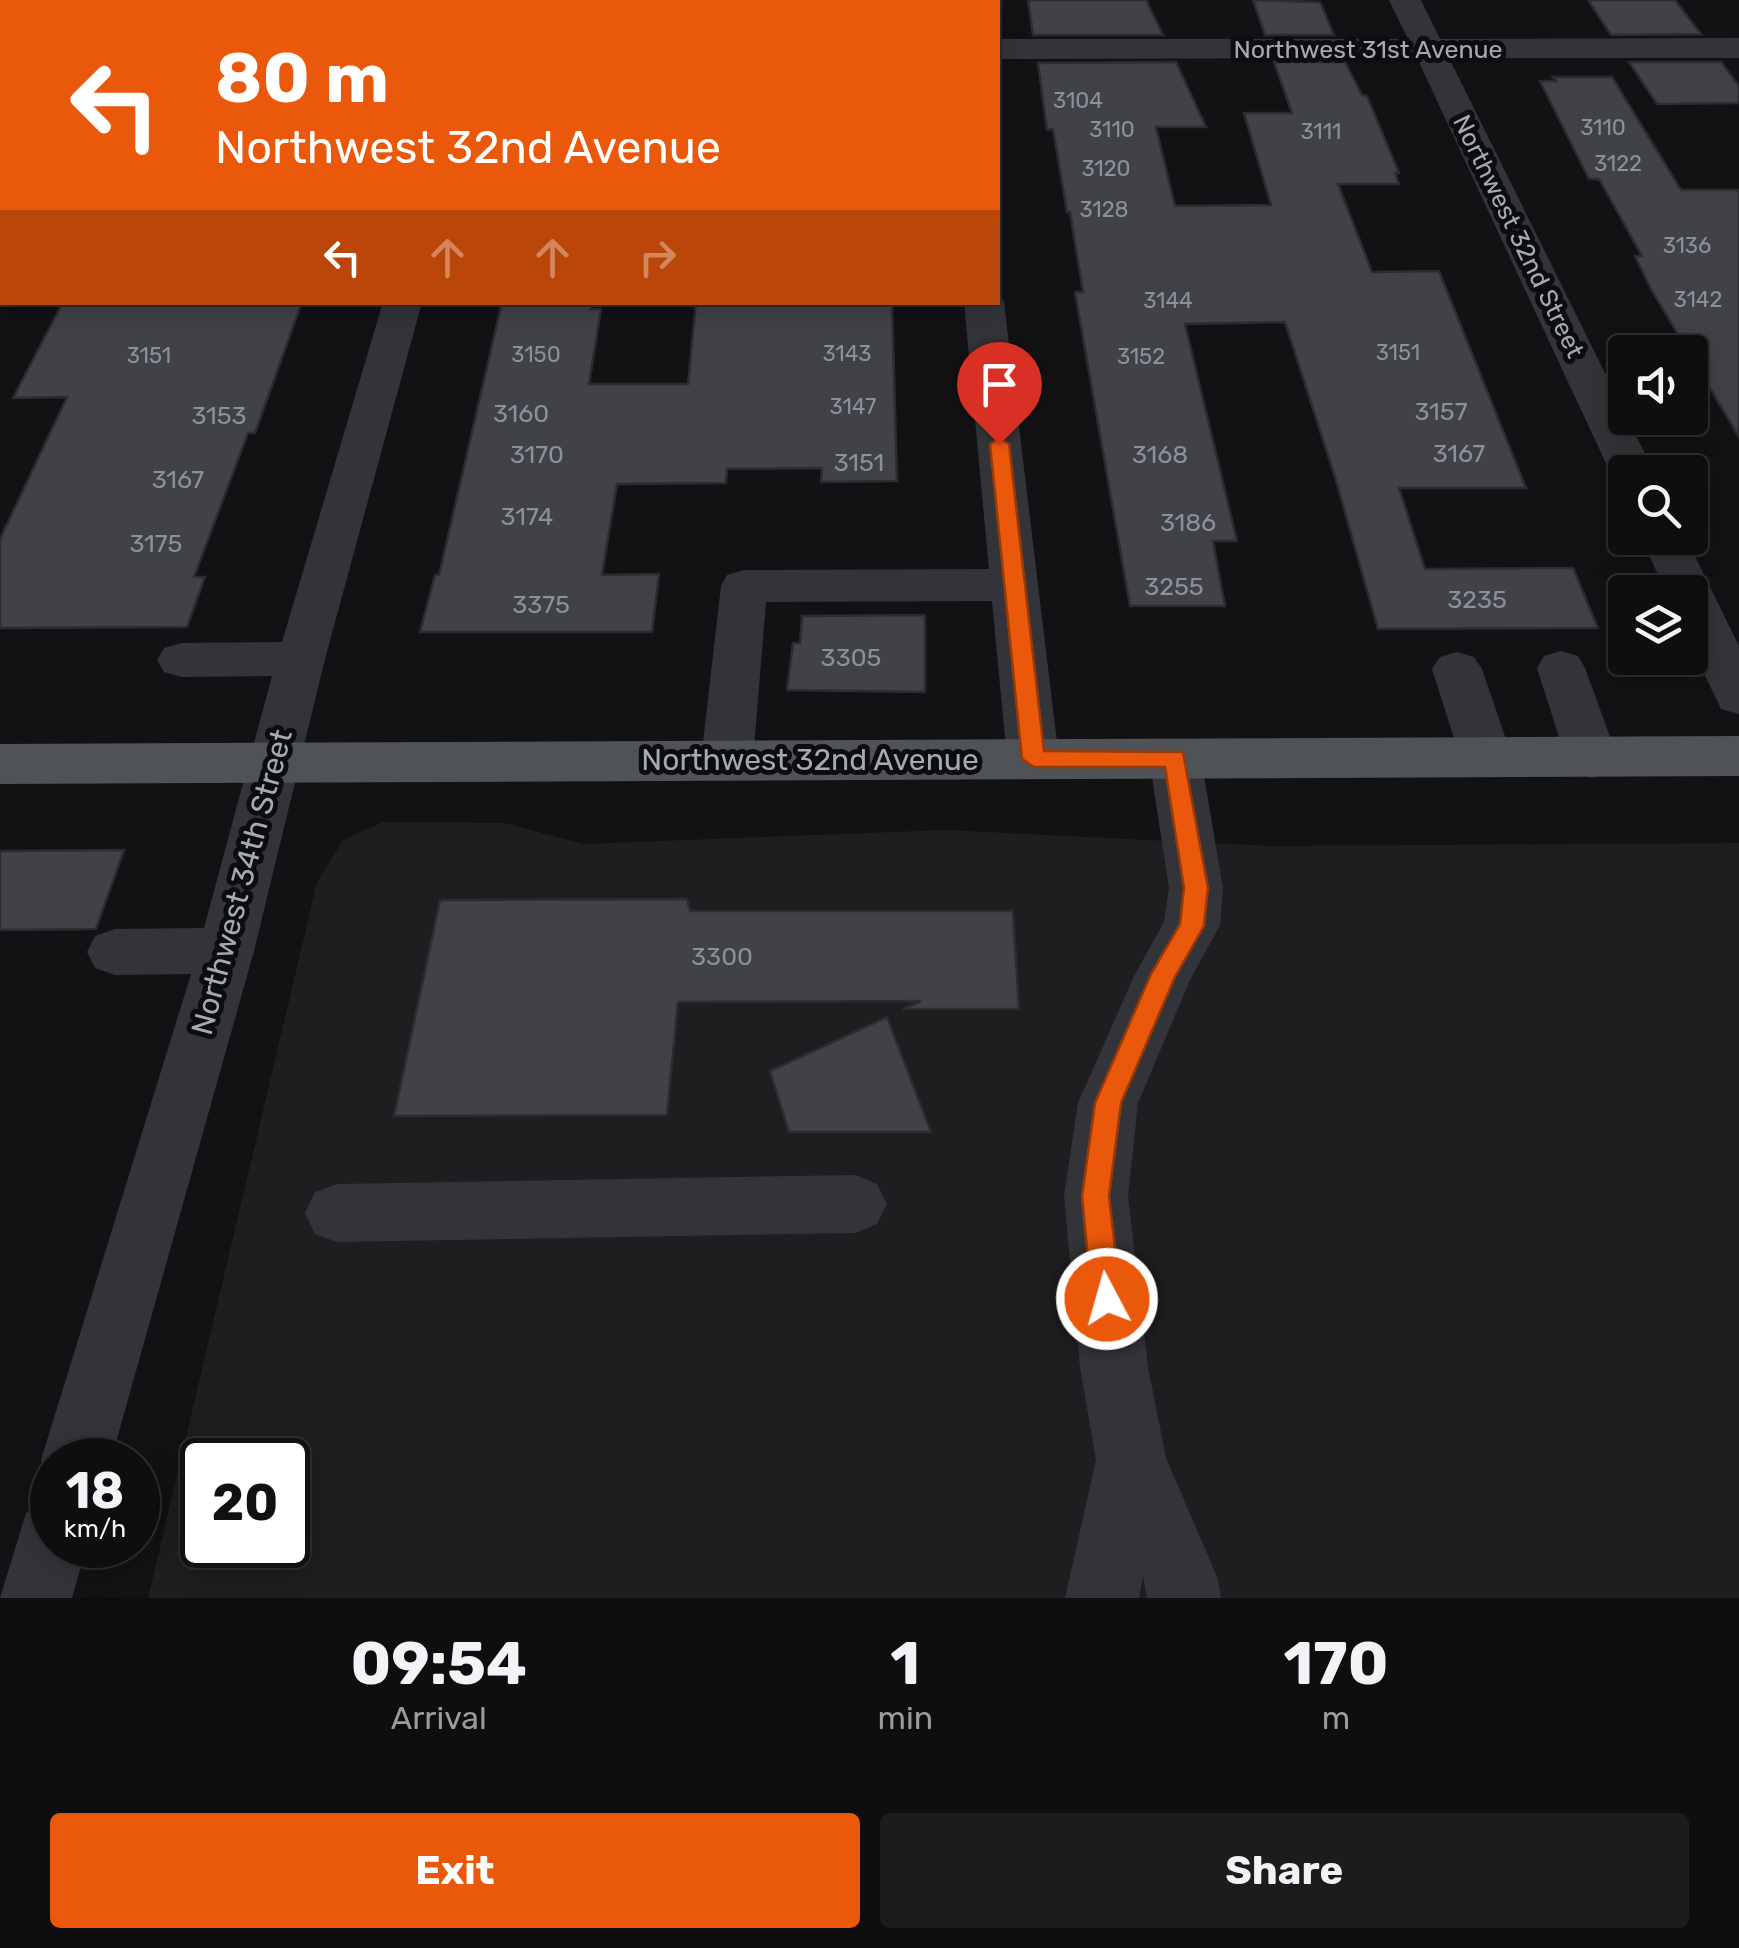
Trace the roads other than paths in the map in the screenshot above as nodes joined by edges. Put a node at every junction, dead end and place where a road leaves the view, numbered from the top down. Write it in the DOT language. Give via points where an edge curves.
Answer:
graph roads {
  1 [pos="1406,0"];
  2 [pos="1739,48"];
  3 [pos="1000,49"];
  4 [pos="1430,50"];
  5 [pos="401,305"];
  6 [pos="984,305"];
  7 [pos="1624,455"];
  8 [pos="1014,585"];
  9 [pos="1708,626"];
  10 [pos="181,660"];
  11 [pos="302,660"];
  12 [pos="1561,668"];
  13 [pos="1456,669"];
  14 [pos="1733,673"];
  15 [pos="1739,756"];
  16 [pos="1486,757"];
  17 [pos="1175,758"];
  18 [pos="1592,758"];
  19 [pos="1034,759"];
  20 [pos="728,760"];
  21 [pos="274,762"];
  22 [pos="0,764"];
  23 [pos="226,951"];
  24 [pos="115,952"];
  25 [pos="855,1204"];
  26 [pos="336,1213"];
  27 [pos="82,1438"];
  28 [pos="1130,1460"];
  29 [pos="44,1568"];
  30 [pos="35,1598"];
  31 [pos="1102,1598"];
  32 [pos="1184,1598"];
  1 -- 4 [label="street, Northwest 32nd Street"];
  2 -- 4 [label="street, Northwest 31st Avenue"];
  3 -- 4 [label="street, Northwest 31st Avenue"];
  4 -- 7 [label="street, Northwest 32nd Street"];
  5 -- 11 [label="street, Northwest 34th Street"];
  6 -- 8 [label="street"];
  8 -- 19 [label="street"];
  8 -- 20 [label="street" via="744,586"];
  9 -- 14 [label="street"];
  10 -- 11 [label="street"];
  11 -- 21 [label="street, Northwest 34th Street"];
  12 -- 18 [label="street"];
  13 -- 16 [label="street"];
  15 -- 18 [label="main road, Northwest 32nd Avenue"];
  16 -- 17 [label="main road, Northwest 32nd Avenue"];
  16 -- 18 [label="main road, Northwest 32nd Avenue"];
  17 -- 19 [label="main road, Northwest 32nd Avenue"];
  17 -- 28 [label="street" via="1196,888 1192,926 1108,1103 1096,1196"];
  19 -- 20 [label="main road, Northwest 32nd Avenue"];
  20 -- 21 [label="main road, Northwest 32nd Avenue"];
  21 -- 22 [label="main road, Northwest 32nd Avenue"];
  21 -- 23 [label="street, Northwest 34th Street"];
  23 -- 24 [label="street"];
  23 -- 27 [label="street, Northwest 34th Street"];
  25 -- 26 [label="street"];
  28 -- 31 [label="street"];
  28 -- 32 [label="street" via="1182,1579"];
  29 -- 30 [label="street"];
}
